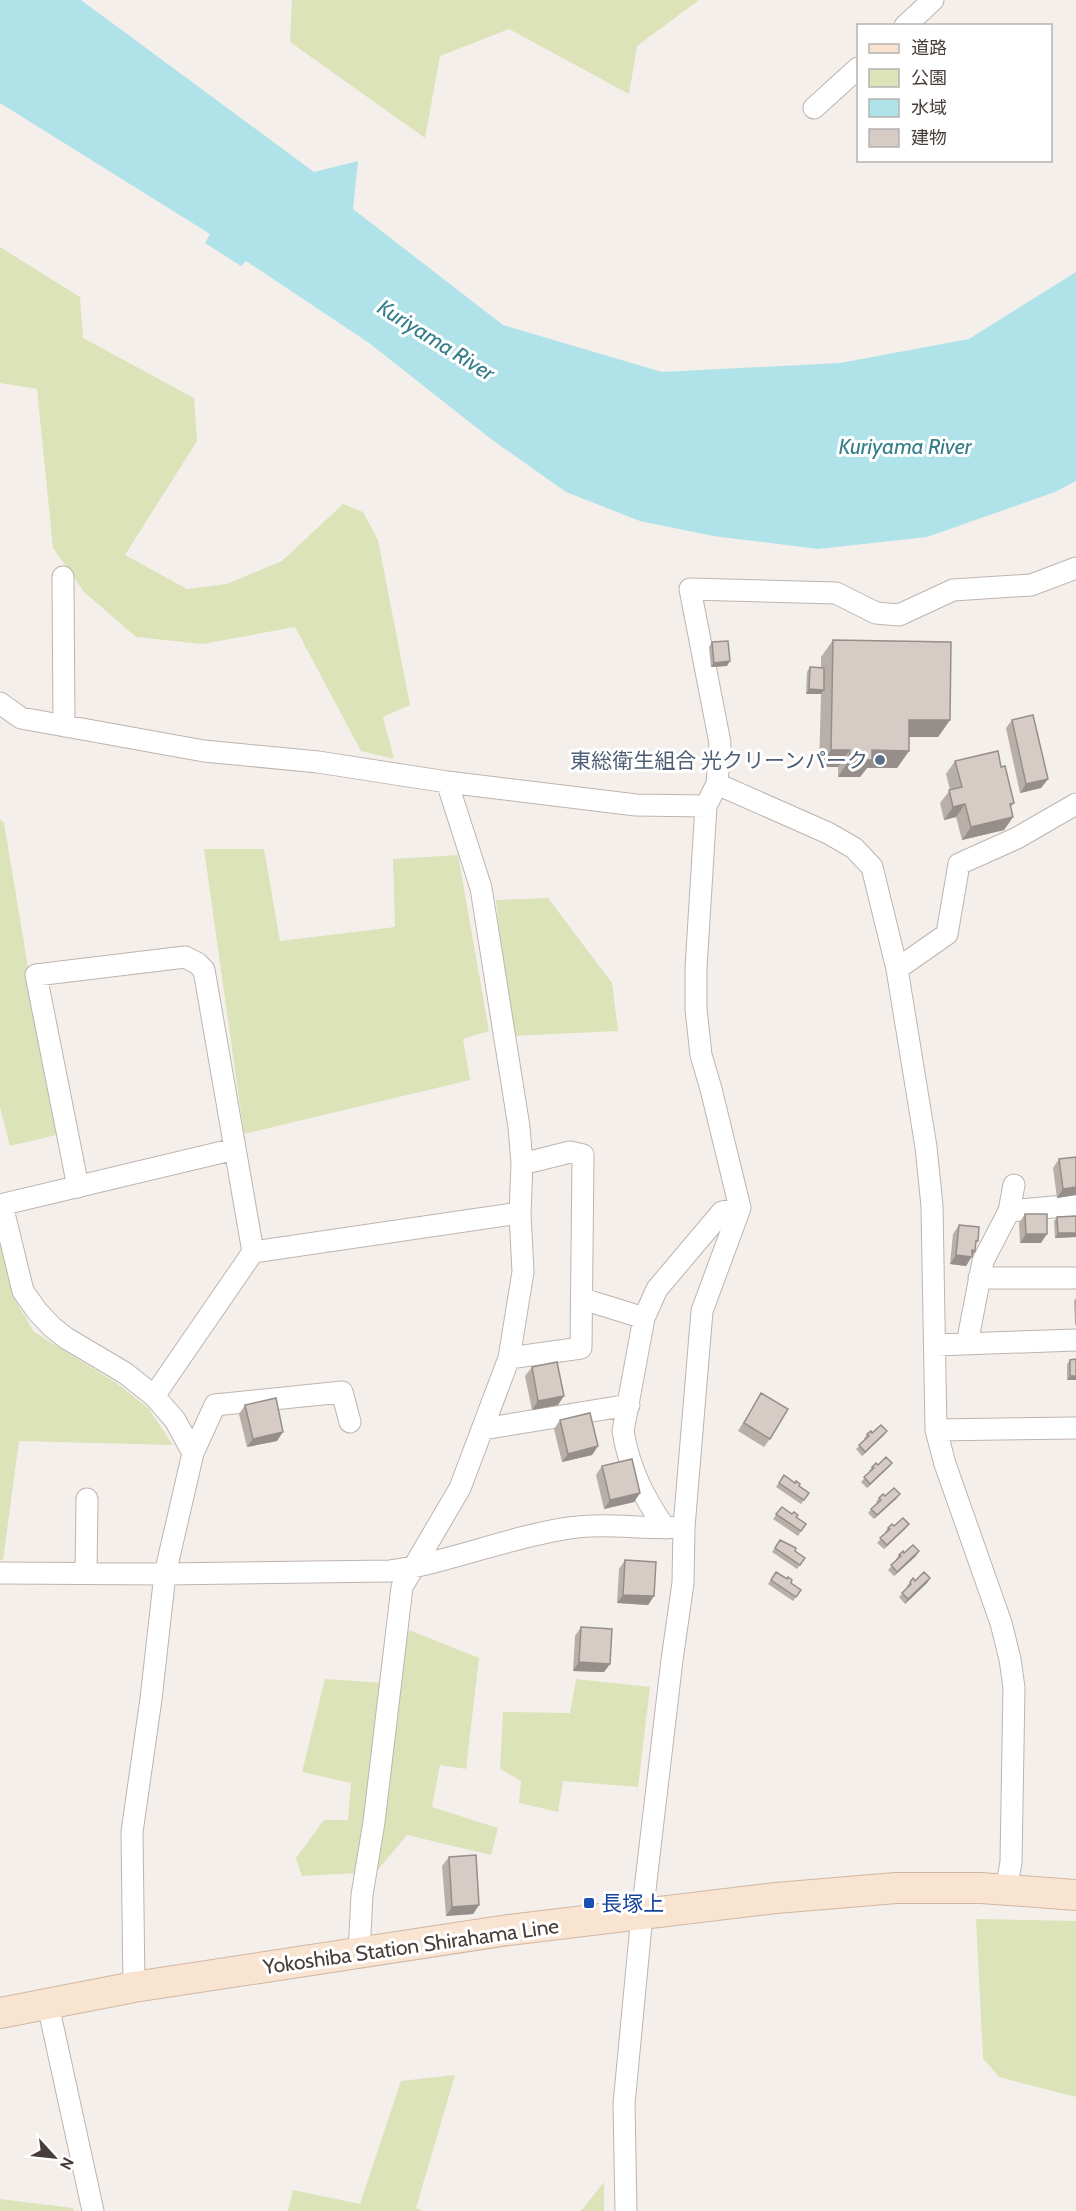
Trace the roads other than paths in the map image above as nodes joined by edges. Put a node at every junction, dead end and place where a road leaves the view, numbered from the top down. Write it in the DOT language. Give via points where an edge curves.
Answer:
graph roads {
  1 [pos="933,0"];
  2 [pos="907,24"];
  3 [pos="857,69"];
  4 [pos="813,108"];
  5 [pos="1076,568"];
  6 [pos="63,577"];
  7 [pos="0,704"];
  8 [pos="64,726"];
  9 [pos="447,782"];
  10 [pos="717,784"];
  11 [pos="1076,804"];
  12 [pos="706,806"];
  13 [pos="897,969"];
  14 [pos="235,1149"];
  15 [pos="522,1164"];
  16 [pos="1014,1185"];
  17 [pos="78,1187"];
  18 [pos="1,1205"];
  19 [pos="1076,1205"];
  20 [pos="740,1208"];
  21 [pos="1009,1211"];
  22 [pos="520,1213"];
  23 [pos="253,1252"];
  24 [pos="979,1278"];
  25 [pos="1076,1278"];
  26 [pos="582,1299"];
  27 [pos="644,1318"];
  28 [pos="1076,1340"];
  29 [pos="967,1344"];
  30 [pos="935,1345"];
  31 [pos="509,1358"];
  32 [pos="154,1396"];
  33 [pos="629,1405"];
  34 [pos="350,1422"];
  35 [pos="1076,1428"];
  36 [pos="483,1429"];
  37 [pos="936,1430"];
  38 [pos="193,1453"];
  39 [pos="87,1499"];
  40 [pos="675,1528"];
  41 [pos="413,1568"];
  42 [pos="0,1572"];
  43 [pos="86,1574"];
  44 [pos="165,1574"];
  45 [pos="1006,1890"];
  46 [pos="1076,1895"];
  47 [pos="642,1915"];
  48 [pos="359,1953"];
  49 [pos="134,1988"];
  50 [pos="48,2006"];
  51 [pos="0,2013"];
  52 [pos="93,2211"];
  53 [pos="626,2211"];
  1 -- 2 [label="street"];
  3 -- 4 [label="street"];
  5 -- 10 [label="street" via="1031,585 953,590 899,615 876,613 836,593 690,589 720,743"];
  6 -- 8 [label="street"];
  7 -- 8 [label="street" via="21,718"];
  8 -- 9 [label="street" via="204,751 318,762"];
  9 -- 12 [label="street" via="636,805"];
  9 -- 15 [label="street" via="481,888"];
  10 -- 12 [label="street"];
  10 -- 13 [label="street" via="854,848 872,867"];
  11 -- 13 [label="street" via="1017,838 959,864 947,934"];
  12 -- 20 [label="street" via="696,1009 700,1055"];
  13 -- 30 [label="street" via="932,1206"];
  14 -- 17 [label="street"];
  14 -- 17 [label="street" via="204,970 197,963 184,957 36,975"];
  14 -- 23 [label="street"];
  15 -- 22 [label="street"];
  15 -- 26 [label="street" via="570,1152 583,1155"];
  16 -- 21 [label="street"];
  17 -- 18 [label="street"];
  18 -- 32 [label="street" via="23,1291 37,1311 66,1338 125,1373"];
  19 -- 21 [label="street"];
  20 -- 27 [label="street" via="722,1212 657,1288"];
  20 -- 40 [label="street" via="702,1311"];
  21 -- 24 [label="street" via="982,1261"];
  22 -- 23 [label="street"];
  22 -- 31 [label="street" via="523,1272"];
  23 -- 32 [label="street"];
  24 -- 25 [label="street"];
  24 -- 29 [label="street"];
  26 -- 27 [label="street"];
  26 -- 31 [label="street" via="581,1348"];
  27 -- 33 [label="street"];
  28 -- 29 [label="street"];
  29 -- 30 [label="street"];
  30 -- 37 [label="street"];
  31 -- 36 [label="street"];
  32 -- 38 [label="street" via="175,1420"];
  33 -- 36 [label="street"];
  33 -- 40 [label="street" via="623,1431 639,1486"];
  34 -- 38 [label="street" via="342,1392 215,1405"];
  35 -- 37 [label="street"];
  36 -- 41 [label="street" via="460,1488"];
  37 -- 45 [label="street" via="1010,1659 1014,1688 1011,1850"];
  38 -- 44 [label="street"];
  39 -- 43 [label="street"];
  40 -- 41 [label="street" via="569,1528"];
  40 -- 47 [label="street" via="683,1583"];
  41 -- 44 [label="street"];
  41 -- 48 [label="street" via="402,1587 362,1895"];
  42 -- 43 [label="street"];
  43 -- 44 [label="street"];
  44 -- 49 [label="street" via="152,1700 132,1832"];
  45 -- 46 [label="main road, Yokoshiba Station Shirahama Line"];
  45 -- 47 [label="main road, Yokoshiba Station Shirahama Line" via="896,1888"];
  47 -- 48 [label="main road, Yokoshiba Station Shirahama Line"];
  47 -- 53 [label="street" via="624,2104"];
  48 -- 49 [label="main road, Yokoshiba Station Shirahama Line"];
  49 -- 50 [label="main road, Yokoshiba Station Shirahama Line"];
  50 -- 51 [label="main road, Yokoshiba Station Shirahama Line"];
  50 -- 52 [label="street"];
}
